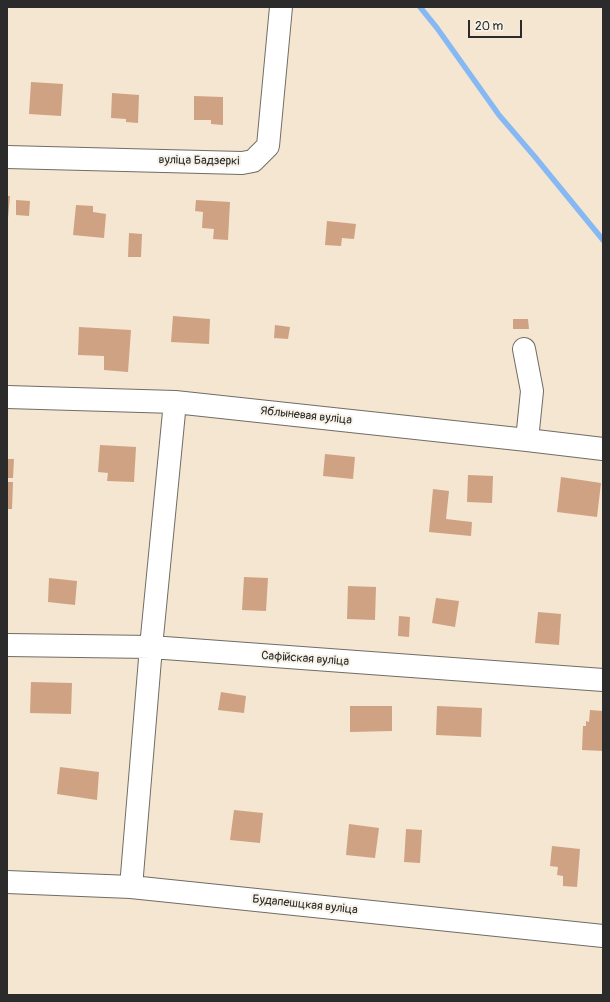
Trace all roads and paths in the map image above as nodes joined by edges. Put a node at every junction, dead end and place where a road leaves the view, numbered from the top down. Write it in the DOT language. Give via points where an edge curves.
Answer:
graph roads {
  1 [pos="281,7"];
  2 [pos="7,156"];
  3 [pos="524,349"];
  4 [pos="7,397"];
  5 [pos="174,402"];
  6 [pos="527,440"];
  7 [pos="603,450"];
  8 [pos="7,645"];
  9 [pos="151,647"];
  10 [pos="603,680"];
  11 [pos="7,882"];
  12 [pos="131,887"];
  13 [pos="603,936"];
  1 -- 2 [label="street, вуліца Бадзеркі" via="268,146 253,161 242,163"];
  3 -- 6 [label="street" via="532,391"];
  4 -- 5 [label="street, Яблыневая вуліца"];
  5 -- 6 [label="street, Яблыневая вуліца"];
  5 -- 9 [label="street"];
  6 -- 7 [label="street, Яблыневая вуліца"];
  8 -- 9 [label="street, Сафійская вуліца"];
  9 -- 10 [label="street, Сафійская вуліца"];
  9 -- 12 [label="street"];
  11 -- 12 [label="street, Будапешцкая вуліца"];
  12 -- 13 [label="street, Будапешцкая вуліца"];
}
